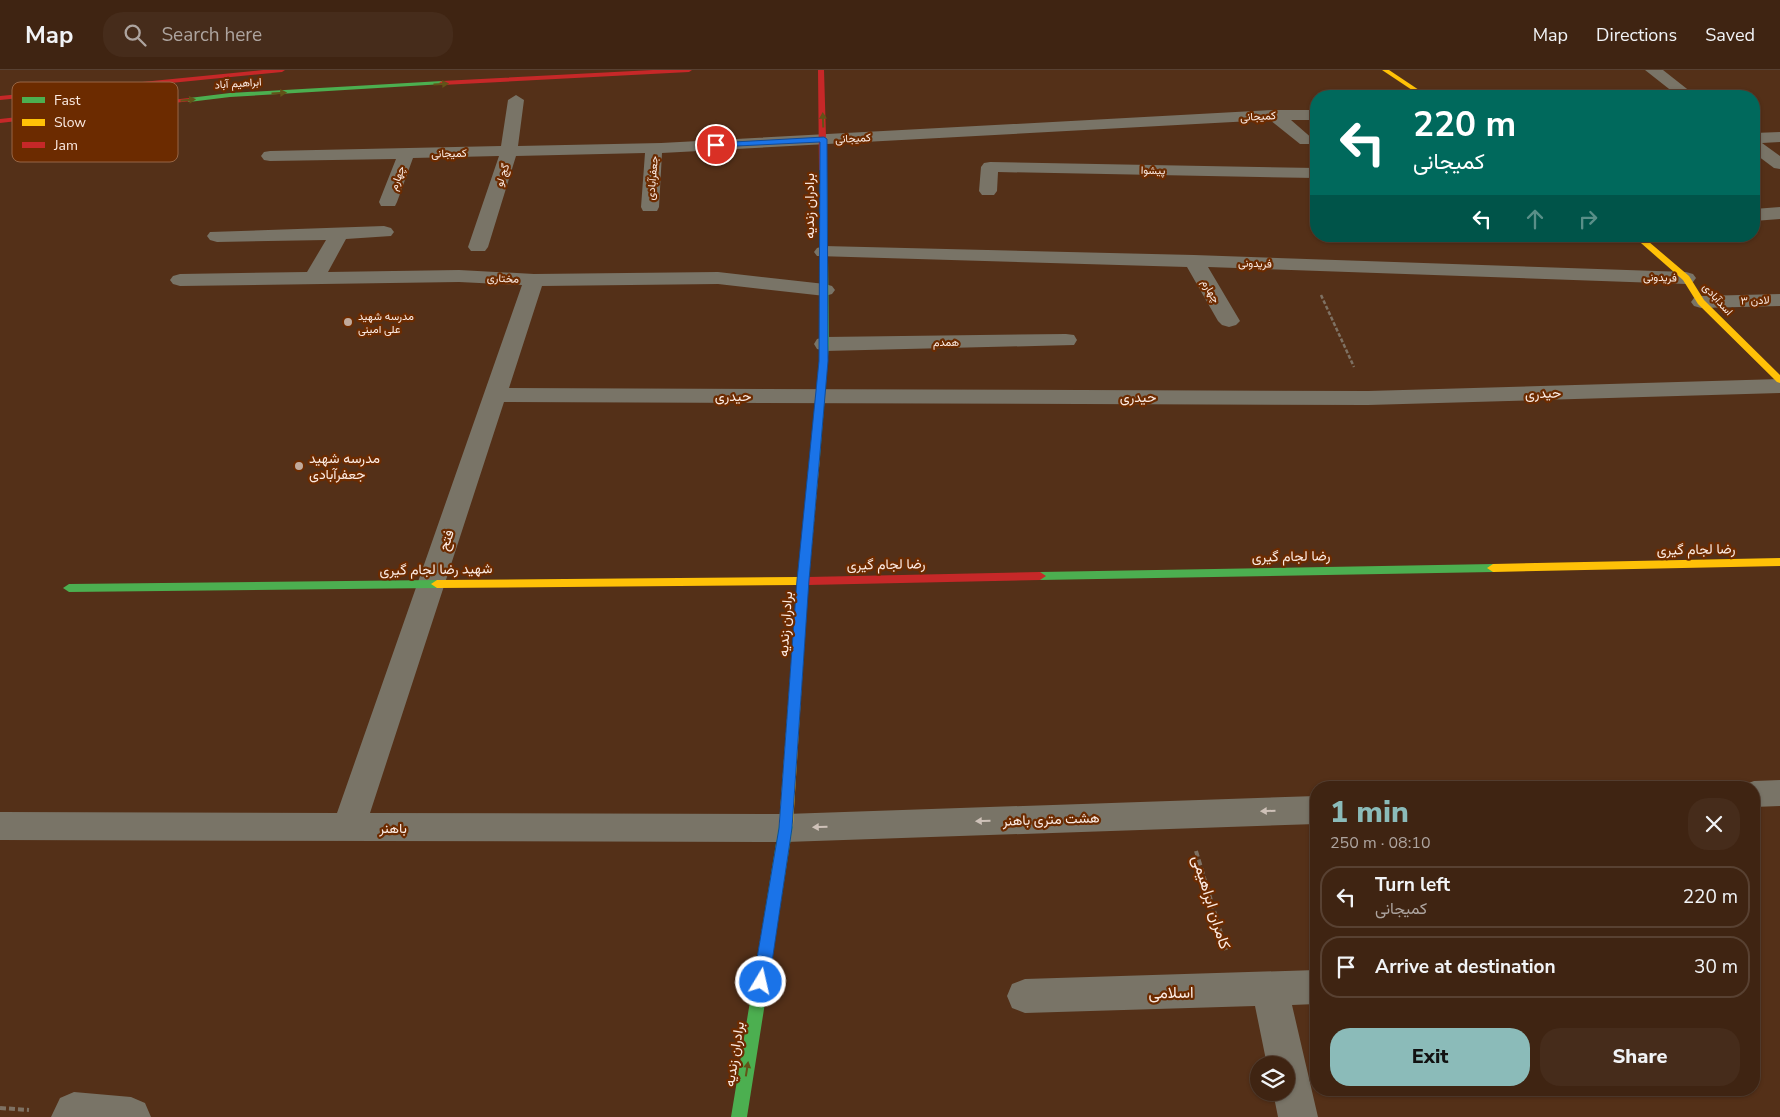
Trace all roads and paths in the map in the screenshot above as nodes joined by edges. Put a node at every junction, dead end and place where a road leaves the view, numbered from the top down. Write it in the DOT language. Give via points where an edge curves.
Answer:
graph roads {
  1 [pos="282,70"];
  2 [pos="689,70"];
  3 [pos="821,70"];
  4 [pos="1385,70"];
  5 [pos="1653,70"];
  6 [pos="161,82"];
  7 [pos="1416,90"];
  8 [pos="1680,90"];
  9 [pos="516,100"];
  10 [pos="178,101"];
  11 [pos="1274,115"];
  12 [pos="1310,115"];
  13 [pos="1780,136"];
  14 [pos="1760,138"];
  15 [pos="824,139"];
  16 [pos="1306,140"];
  17 [pos="654,148"];
  18 [pos="1760,149"];
  19 [pos="509,152"];
  20 [pos="406,154"];
  21 [pos="270,156"];
  22 [pos="1780,164"];
  23 [pos="1310,177"];
  24 [pos="988,191"];
  25 [pos="388,202"];
  26 [pos="650,207"];
  27 [pos="1780,213"];
  28 [pos="1760,215"];
  29 [pos="384,232"];
  30 [pos="339,234"];
  31 [pos="217,236"];
  32 [pos="1644,242"];
  33 [pos="478,247"];
  34 [pos="824,252"];
  35 [pos="1194,261"];
  36 [pos="1308,265"];
  37 [pos="314,278"];
  38 [pos="1686,278"];
  39 [pos="180,280"];
  40 [pos="534,280"];
  41 [pos="826,290"];
  42 [pos="1780,300"];
  43 [pos="1701,302"];
  44 [pos="1229,321"];
  45 [pos="1066,340"];
  46 [pos="825,344"];
  47 [pos="1780,380"];
  48 [pos="1780,386"];
  49 [pos="495,395"];
  50 [pos="821,396"];
  51 [pos="1368,398"];
  52 [pos="1780,562"];
  53 [pos="803,580"];
  54 [pos="432,583"];
  55 [pos="69,588"];
  56 [pos="1780,793"];
  57 [pos="1760,794"];
  58 [pos="1310,810"];
  59 [pos="1185,814"];
  60 [pos="0,826"];
  61 [pos="349,828"];
  62 [pos="786,828"];
  63 [pos="1310,987"];
  64 [pos="1254,990"];
  65 [pos="1025,996"];
  66 [pos="1282,1056"];
  67 [pos="1294,1101"];
  68 [pos="73,1114"];
  69 [pos="131,1117"];
  70 [pos="739,1117"];
  71 [pos="1298,1117"];
  1 -- 6 [label="street, ابراهیم آباد"];
  10 -- 2 [label="street, ابراهیم آباد, one-way" via="230,95"];
  15 -- 3 [label="street, برادران زندیه, one-way"];
  4 -- 7 [label="street"];
  5 -- 8 [label="street"];
  9 -- 19 [label="street, گچ لو"];
  11 -- 12 [label="street, کمیجانی"];
  11 -- 15 [label="street, کمیجانی"];
  11 -- 16 [label="street"];
  13 -- 14 [label="street"];
  15 -- 17 [label="street, کمیجانی"];
  15 -- 34 [label="street, برادران زندیه"];
  17 -- 19 [label="street, کمیجانی"];
  17 -- 26 [label="street, جعفرآبادی"];
  18 -- 22 [label="street"];
  19 -- 20 [label="street, کمیجانی"];
  19 -- 33 [label="street, گچ لو"];
  20 -- 21 [label="street, کمیجانی"];
  20 -- 25 [label="street, چهارم"];
  23 -- 24 [label="street, پیشوا" via="990,167"];
  27 -- 28 [label="street"];
  29 -- 30 [label="street"];
  30 -- 31 [label="street"];
  30 -- 37 [label="street"];
  32 -- 38 [label="street, اسدآبادی"];
  34 -- 35 [label="street, فریدونی"];
  34 -- 41 [label="street, برادران زندیه"];
  35 -- 36 [label="street, فریدونی"];
  35 -- 44 [label="street, چهارم"];
  36 -- 38 [label="street, فریدونی"];
  36 -- 51 [label="path"];
  37 -- 39 [label="street, مختاری"];
  37 -- 40 [label="street, مختاری" via="459,276"];
  38 -- 43 [label="street, اسدآبادی"];
  40 -- 41 [label="street, مختاری" via="718,278"];
  40 -- 49 [label="street, فتح"];
  41 -- 46 [label="street, برادران زندیه"];
  42 -- 43 [label="street, لادن ۳"];
  43 -- 47 [label="street, اسدآبادی"];
  45 -- 46 [label="street, همدم"];
  46 -- 50 [label="street, برادران زندیه"];
  48 -- 51 [label="street, حیدری"];
  49 -- 50 [label="street, حیدری"];
  49 -- 54 [label="street, فتح"];
  50 -- 51 [label="street, حیدری"];
  50 -- 53 [label="street, برادران زندیه"];
  52 -- 53 [label="street, رضا لجام گیری"];
  53 -- 54 [label="street, شهید رضا لجام گیری"];
  53 -- 62 [label="street, برادران زندیه"];
  54 -- 55 [label="street, شهید رضا لجام گیری"];
  54 -- 61 [label="street, فتح"];
  56 -- 57 [label="street"];
  58 -- 59 [label="street, هشت متری باهنر, one-way"];
  59 -- 62 [label="street, هشت متری باهنر, one-way"];
  59 -- 64 [label="path, کامران ابراهیمی"];
  60 -- 61 [label="street, باهنر"];
  61 -- 62 [label="street, باهنر"];
  70 -- 62 [label="street, برادران زندیه, one-way"];
  63 -- 64 [label="street, اسلامی"];
  64 -- 65 [label="street, اسلامی"];
  64 -- 66 [label="street"];
  67 -- 71 [label="street"];
  68 -- 69 [label="street"];
}
